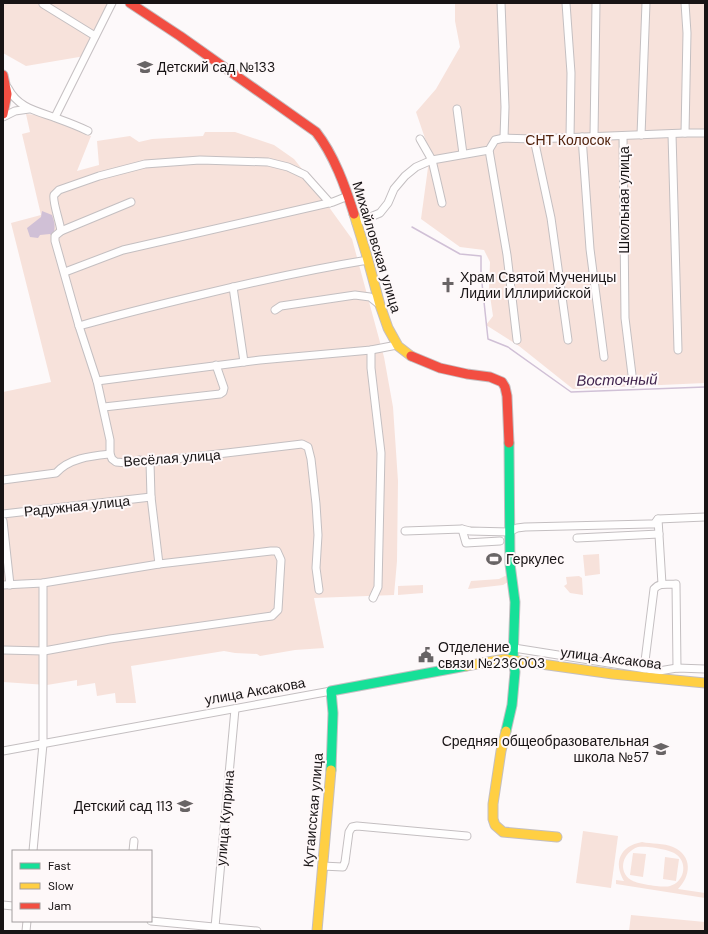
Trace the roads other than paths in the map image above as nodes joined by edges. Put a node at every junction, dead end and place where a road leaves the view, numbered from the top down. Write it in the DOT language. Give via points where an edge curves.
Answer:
graph roads {
  1 [pos="112,3"];
  2 [pos="130,3"];
  3 [pos="501,3"];
  4 [pos="566,3"];
  5 [pos="596,3"];
  6 [pos="646,3"];
  7 [pos="685,3"];
  8 [pos="43,4"];
  9 [pos="95,36"];
  10 [pos="3,75"];
  11 [pos="6,85"];
  12 [pos="29,109"];
  13 [pos="457,109"];
  14 [pos="3,116"];
  15 [pos="55,117"];
  16 [pos="88,131"];
  17 [pos="685,133"];
  18 [pos="705,133"];
  19 [pos="672,134"];
  20 [pos="641,135"];
  21 [pos="594,136"];
  22 [pos="624,136"];
  23 [pos="582,137"];
  24 [pos="504,138"];
  25 [pos="570,138"];
  26 [pos="420,139"];
  27 [pos="534,139"];
  28 [pos="489,150"];
  29 [pos="463,154"];
  30 [pos="432,160"];
  31 [pos="348,196"];
  32 [pos="131,202"];
  33 [pos="330,203"];
  34 [pos="442,203"];
  35 [pos="356,223"];
  36 [pos="60,231"];
  37 [pos="368,260"];
  38 [pos="65,272"];
  39 [pos="233,287"];
  40 [pos="380,305"];
  41 [pos="275,310"];
  42 [pos="80,326"];
  43 [pos="516,340"];
  44 [pos="568,340"];
  45 [pos="397,345"];
  46 [pos="371,350"];
  47 [pos="678,350"];
  48 [pos="604,357"];
  49 [pos="244,362"];
  50 [pos="216,365"];
  51 [pos="97,381"];
  52 [pos="632,383"];
  53 [pos="104,407"];
  54 [pos="110,454"];
  55 [pos="150,462"];
  56 [pos="3,480"];
  57 [pos="151,497"];
  58 [pos="3,514"];
  59 [pos="705,517"];
  60 [pos="658,519"];
  61 [pos="3,522"];
  62 [pos="462,529"];
  63 [pos="405,532"];
  64 [pos="509,532"];
  65 [pos="659,534"];
  66 [pos="578,538"];
  67 [pos="500,541"];
  68 [pos="159,564"];
  69 [pos="43,583"];
  70 [pos="662,584"];
  71 [pos="7,585"];
  72 [pos="319,590"];
  73 [pos="373,598"];
  74 [pos="514,648"];
  75 [pos="3,650"];
  76 [pos="44,651"];
  77 [pos="513,660"];
  78 [pos="677,668"];
  79 [pos="644,669"];
  80 [pos="705,669"];
  81 [pos="705,684"];
  82 [pos="331,691"];
  83 [pos="235,709"];
  84 [pos="43,744"];
  85 [pos="3,751"];
  86 [pos="467,836"];
  87 [pos="558,836"];
  88 [pos="134,841"];
  89 [pos="33,850"];
  90 [pos="133,850"];
  91 [pos="322,866"];
  92 [pos="152,921"];
  93 [pos="215,927"];
  94 [pos="257,931"];
  95 [pos="317,931"];
  1 -- 9 [label="street"];
  2 -- 31 [label="street, Михайловская улица" via="316,132 323,141"];
  3 -- 24 [label="street"];
  4 -- 25 [label="street"];
  5 -- 21 [label="street"];
  6 -- 20 [label="street"];
  7 -- 17 [label="street"];
  8 -- 9 [label="street"];
  9 -- 15 [label="street"];
  10 -- 11 [label="street"];
  11 -- 12 [label="street" via="14,98"];
  11 -- 14 [label="street" via="7,103"];
  12 -- 14 [label="street"];
  12 -- 15 [label="street"];
  13 -- 29 [label="street"];
  15 -- 16 [label="street"];
  17 -- 18 [label="street"];
  17 -- 19 [label="street"];
  19 -- 20 [label="street"];
  19 -- 47 [label="street"];
  20 -- 22 [label="street"];
  21 -- 22 [label="street"];
  21 -- 23 [label="street"];
  22 -- 52 [label="street, Школьная улица" via="625,318"];
  23 -- 25 [label="street"];
  23 -- 48 [label="street" via="590,249"];
  24 -- 27 [label="street"];
  24 -- 28 [label="street" via="495,140"];
  25 -- 27 [label="street"];
  26 -- 30 [label="street"];
  27 -- 44 [label="street" via="550,218"];
  28 -- 29 [label="street"];
  28 -- 43 [label="street" via="507,255"];
  29 -- 30 [label="street"];
  30 -- 34 [label="street"];
  30 -- 35 [label="street" via="416,167 405,176 380,213"];
  31 -- 33 [label="street"];
  31 -- 35 [label="street, Михайловская улица"];
  32 -- 36 [label="street"];
  33 -- 36 [label="street" via="305,175 268,162 200,160 145,164 59,190 54,194 54,200"];
  33 -- 38 [label="street" via="123,250"];
  35 -- 37 [label="street, Михайловская улица"];
  36 -- 38 [label="street" via="55,236 55,241"];
  37 -- 39 [label="street"];
  37 -- 40 [label="street, Михайловская улица"];
  38 -- 42 [label="street"];
  39 -- 42 [label="street"];
  39 -- 49 [label="street"];
  40 -- 41 [label="street" via="370,297 355,295 281,306"];
  40 -- 45 [label="street, Михайловская улица" via="388,330"];
  42 -- 51 [label="street"];
  45 -- 46 [label="street"];
  45 -- 64 [label="street" via="432,365 465,374 497,378 506,388"];
  46 -- 49 [label="street"];
  46 -- 73 [label="street" via="381,453 378,587"];
  49 -- 50 [label="street"];
  50 -- 51 [label="street"];
  50 -- 53 [label="street" via="224,388 220,394"];
  51 -- 53 [label="street"];
  53 -- 54 [label="street"];
  54 -- 55 [label="street, Весёлая улица" via="116,462"];
  54 -- 56 [label="street, Весёлая улица" via="86,457 62,467 56,473"];
  55 -- 57 [label="street"];
  55 -- 72 [label="street, Весёлая улица" via="302,444 308,447 316,504 316,568"];
  57 -- 58 [label="street, Радужная улица"];
  57 -- 68 [label="street"];
  59 -- 60 [label="street"];
  60 -- 64 [label="street" via="654,524 525,527"];
  60 -- 65 [label="street"];
  61 -- 71 [label="street"];
  62 -- 63 [label="street"];
  62 -- 64 [label="street"];
  62 -- 67 [label="street" via="466,543"];
  64 -- 74 [label="street" via="515,602"];
  65 -- 66 [label="street"];
  65 -- 70 [label="street"];
  68 -- 69 [label="street"];
  68 -- 76 [label="street" via="278,551 281,560 278,610 272,616"];
  69 -- 71 [label="street"];
  69 -- 76 [label="street"];
  70 -- 78 [label="street" via="676,584"];
  70 -- 79 [label="street" via="654,589"];
  74 -- 77 [label="street"];
  74 -- 79 [label="street"];
  75 -- 76 [label="street"];
  76 -- 84 [label="street"];
  77 -- 81 [label="street, улица Аксакова"];
  77 -- 82 [label="street, улица Аксакова" via="489,661"];
  77 -- 87 [label="street" via="515,672 512,705 501,751 493,819 495,825 504,832"];
  78 -- 79 [label="street" via="659,671"];
  78 -- 80 [label="street"];
  82 -- 83 [label="street, улица Аксакова"];
  82 -- 91 [label="street, Кутаисская улица" via="332,759"];
  83 -- 84 [label="street, улица Аксакова"];
  83 -- 93 [label="street, улица Куприна"];
  84 -- 85 [label="street, улица Аксакова"];
  84 -- 89 [label="street"];
  86 -- 91 [label="street" via="352,827 343,867"];
  88 -- 90 [label="street"];
  91 -- 95 [label="street, Кутаисская улица"];
  92 -- 93 [label="street"];
  93 -- 94 [label="street"];
}
